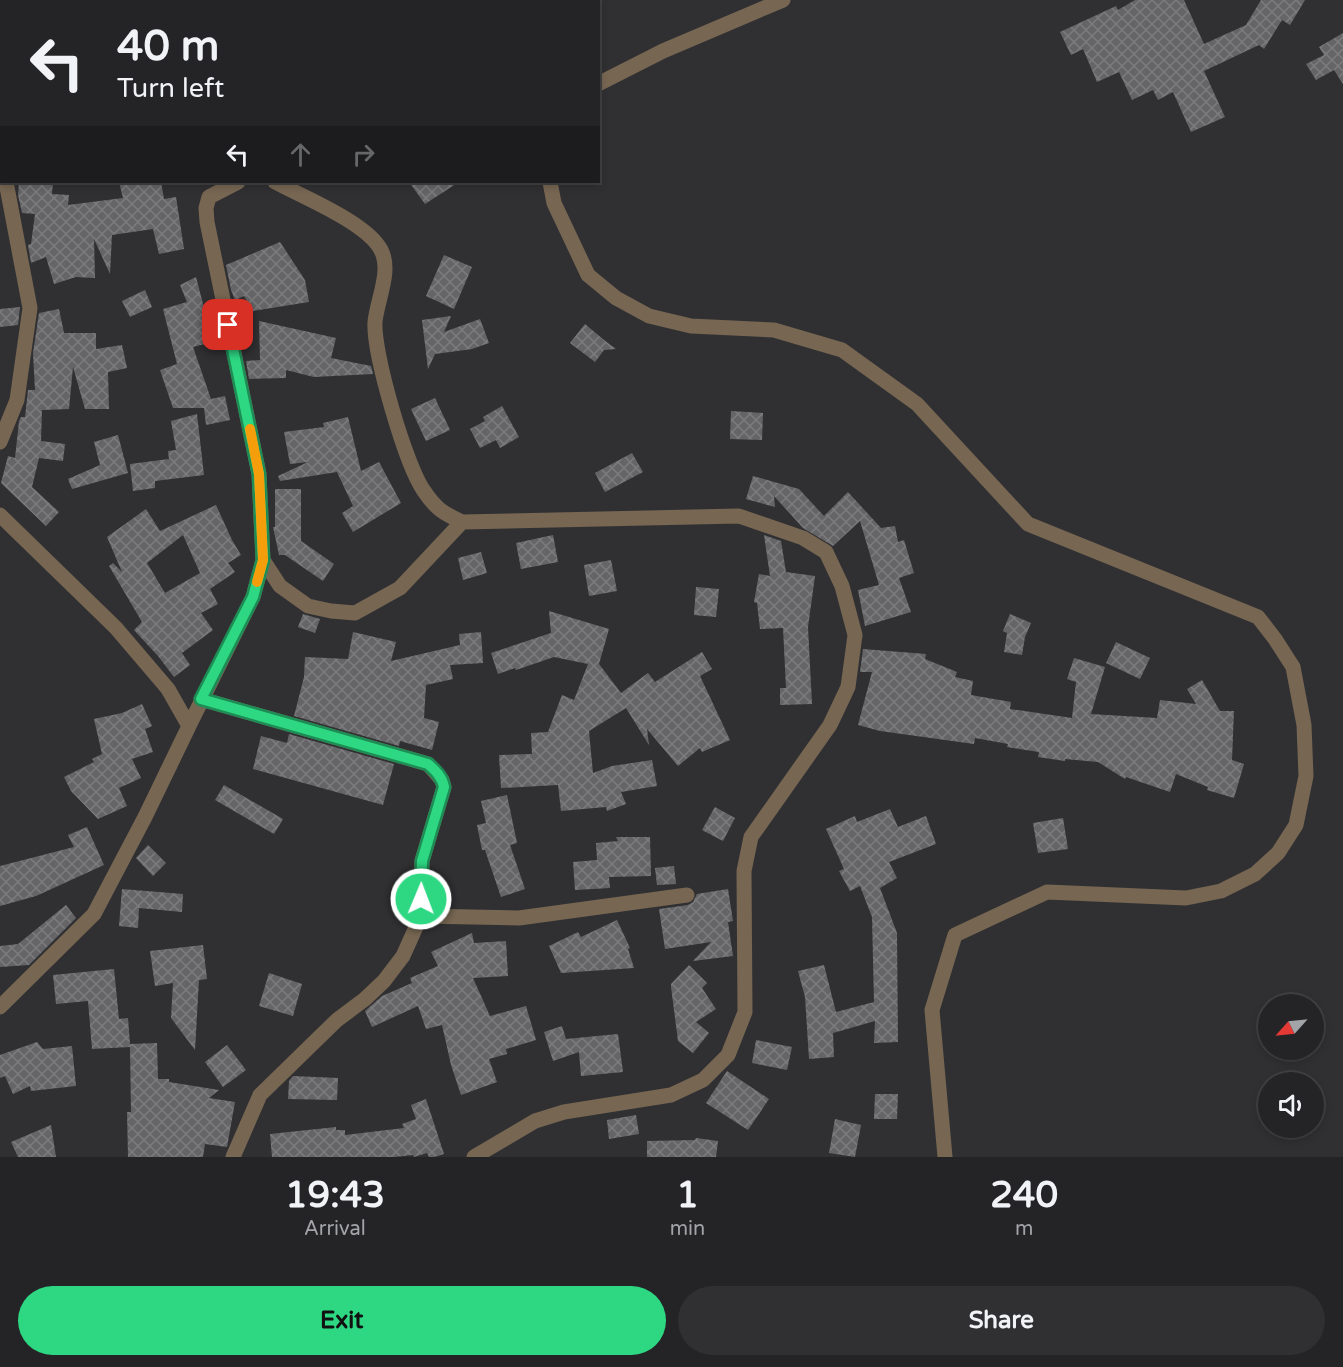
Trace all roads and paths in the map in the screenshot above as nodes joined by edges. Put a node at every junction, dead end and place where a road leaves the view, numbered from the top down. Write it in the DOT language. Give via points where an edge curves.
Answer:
graph roads {
  1 [pos="783,0"];
  2 [pos="600,83"];
  3 [pos="6,183"];
  4 [pos="236,183"];
  5 [pos="277,183"];
  6 [pos="550,183"];
  7 [pos="0,442"];
  8 [pos="0,515"];
  9 [pos="462,522"];
  10 [pos="263,560"];
  11 [pos="201,699"];
  12 [pos="189,726"];
  13 [pos="687,895"];
  14 [pos="421,916"];
  15 [pos="0,1007"];
  16 [pos="232,1157"];
  17 [pos="474,1157"];
  18 [pos="945,1157"];
  1 -- 2 [label="street"];
  3 -- 7 [label="street" via="30,308 17,400"];
  4 -- 10 [label="street" via="209,197 207,222 259,474"];
  5 -- 9 [label="street" via="364,230 382,251 385,270 375,322 377,352 402,442 422,490 440,512"];
  6 -- 18 [label="street" via="554,203 588,275 616,298 649,316 691,327 774,330 842,350 917,404 1028,524 1258,618 1293,667 1304,725 1306,776 1296,825 1278,853 1255,874 1221,891 1186,898 1047,892 955,935 932,1010"];
  8 -- 12 [label="street" via="116,628 168,688"];
  9 -- 10 [label="street" via="400,588 355,613 308,606 280,586"];
  9 -- 17 [label="street" via="739,516 803,538 826,552 842,586 855,634 848,687 830,725 751,837 744,871 745,1012 728,1055 703,1080 670,1095 564,1112 535,1121"];
  10 -- 11 [label="street" via="253,597"];
  11 -- 12 [label="street"];
  11 -- 14 [label="street" via="428,764 436,771 444,787 422,861"];
  12 -- 15 [label="street" via="94,914"];
  13 -- 14 [label="street" via="519,918"];
  14 -- 16 [label="street" via="403,956 384,981 337,1020 260,1095"];
}
